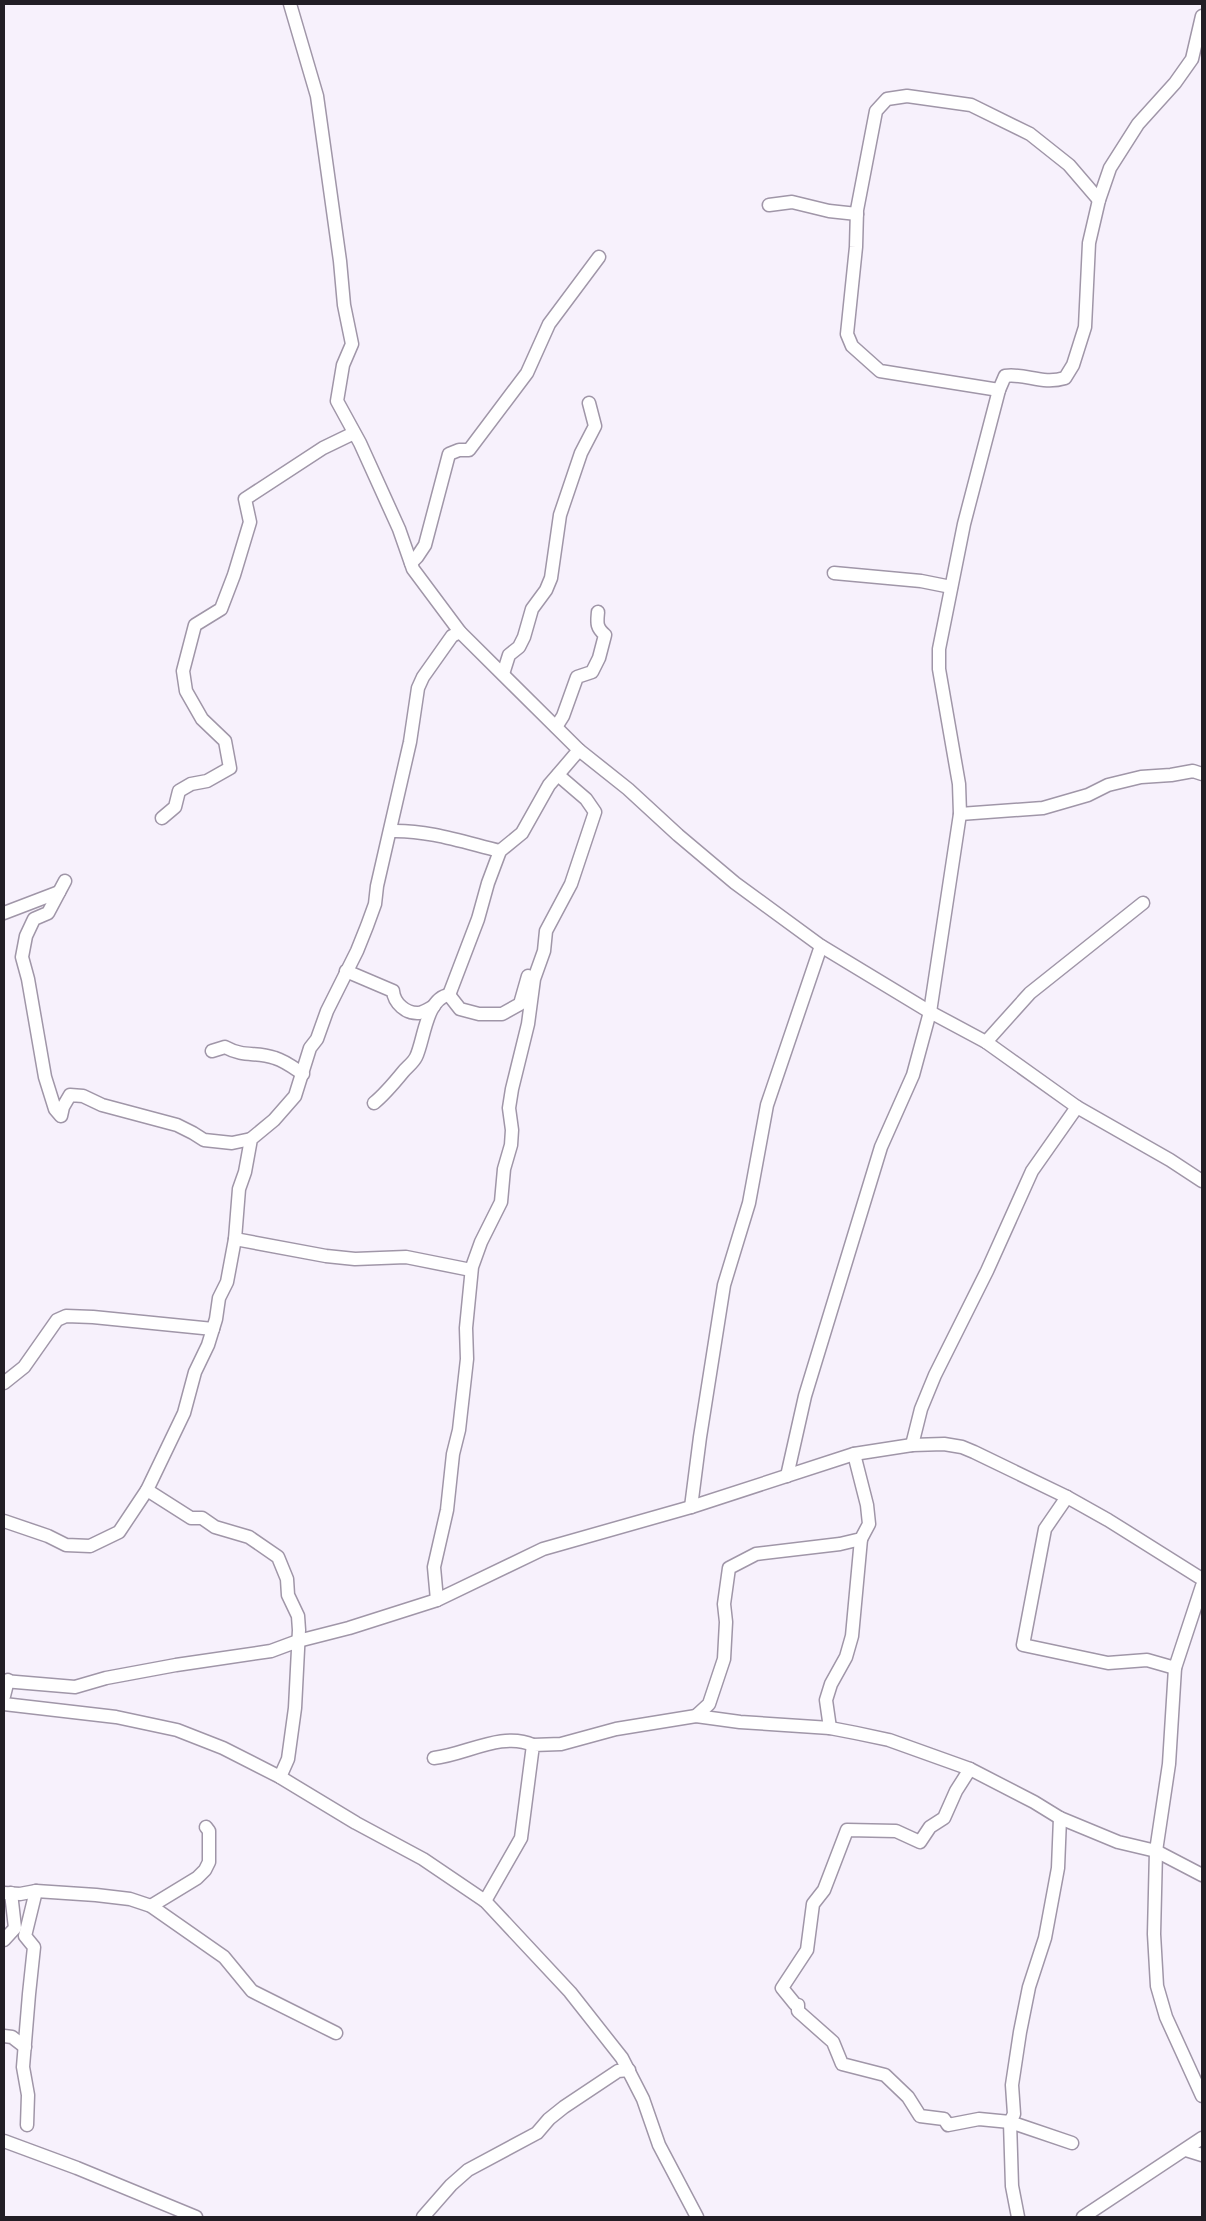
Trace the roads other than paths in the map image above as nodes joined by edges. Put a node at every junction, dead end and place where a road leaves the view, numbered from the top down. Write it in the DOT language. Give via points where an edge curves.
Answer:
graph roads {
  1 [pos="290,4"];
  2 [pos="1202,16"];
  3 [pos="1099,200"];
  4 [pos="770,205"];
  5 [pos="857,214"];
  6 [pos="599,257"];
  7 [pos="999,390"];
  8 [pos="589,402"];
  9 [pos="354,433"];
  10 [pos="411,563"];
  11 [pos="834,573"];
  12 [pos="951,587"];
  13 [pos="598,612"];
  14 [pos="460,632"];
  15 [pos="502,674"];
  16 [pos="556,727"];
  17 [pos="579,750"];
  18 [pos="1202,774"];
  19 [pos="558,775"];
  20 [pos="960,814"];
  21 [pos="162,818"];
  22 [pos="391,831"];
  23 [pos="500,851"];
  24 [pos="1143,903"];
  25 [pos="4,913"];
  26 [pos="546,931"];
  27 [pos="821,946"];
  28 [pos="346,971"];
  29 [pos="448,995"];
  30 [pos="434,1006"];
  31 [pos="930,1012"];
  32 [pos="986,1042"];
  33 [pos="212,1051"];
  34 [pos="303,1074"];
  35 [pos="374,1103"];
  36 [pos="1078,1106"];
  37 [pos="251,1139"];
  38 [pos="1202,1182"];
  39 [pos="236,1239"];
  40 [pos="472,1270"];
  41 [pos="213,1329"];
  42 [pos="4,1383"];
  43 [pos="912,1445"];
  44 [pos="854,1454"];
  45 [pos="787,1476"];
  46 [pos="147,1490"];
  47 [pos="1066,1497"];
  48 [pos="691,1507"];
  49 [pos="4,1521"];
  50 [pos="861,1539"];
  51 [pos="1202,1579"];
  52 [pos="1202,1586"];
  53 [pos="437,1600"];
  54 [pos="298,1641"];
  55 [pos="1175,1668"];
  56 [pos="6,1681"];
  57 [pos="4,1696"];
  58 [pos="4,1704"];
  59 [pos="709,1704"];
  60 [pos="696,1716"];
  61 [pos="717,1719"];
  62 [pos="830,1728"];
  63 [pos="533,1745"];
  64 [pos="434,1758"];
  65 [pos="970,1769"];
  66 [pos="280,1776"];
  67 [pos="1060,1818"];
  68 [pos="206,1826"];
  69 [pos="1156,1851"];
  70 [pos="1202,1875"];
  71 [pos="36,1891"];
  72 [pos="7,1893"];
  73 [pos="485,1901"];
  74 [pos="151,1906"];
  75 [pos="4,1940"];
  76 [pos="336,2033"];
  77 [pos="4,2036"];
  78 [pos="25,2047"];
  79 [pos="629,2070"];
  80 [pos="1202,2096"];
  81 [pos="1010,2122"];
  82 [pos="27,2125"];
  83 [pos="1202,2138"];
  84 [pos="4,2141"];
  85 [pos="1072,2143"];
  86 [pos="1186,2150"];
  87 [pos="1202,2155"];
  88 [pos="194,2217"];
  89 [pos="423,2217"];
  90 [pos="697,2217"];
  91 [pos="1018,2217"];
  92 [pos="1083,2217"];
  1 -- 9 [label="street" via="317,96 325,144 344,305 352,344 343,365 337,402"];
  2 -- 3 [label="street" via="1192,59 1138,124 1110,168"];
  3 -- 5 [label="street" via="1069,165 1030,134 971,105 907,96 887,99 876,111"];
  3 -- 7 [label="street" via="1089,243 1085,327 1073,365 1065,378 1052,382 1005,376"];
  4 -- 5 [label="street" via="792,202"];
  5 -- 7 [label="street" via="847,334 852,346 880,371"];
  6 -- 10 [label="street" via="549,324 527,373 475,443 469,450 449,454 425,545"];
  7 -- 12 [label="street"];
  8 -- 15 [label="street" via="595,426 581,453 560,516 551,578 532,610 519,647 509,655"];
  9 -- 10 [label="street" via="399,529"];
  9 -- 21 [label="street" via="323,448 245,499 250,522 234,575 221,609 195,625 183,671 186,691 202,719 225,741 230,768 178,791 175,807"];
  10 -- 14 [label="street"];
  11 -- 12 [label="street"];
  12 -- 20 [label="street" via="939,649 939,669 959,784"];
  13 -- 16 [label="street" via="596,624 605,635 600,658 592,672 577,677"];
  14 -- 15 [label="street"];
  14 -- 22 [label="street" via="452,636 418,688"];
  15 -- 16 [label="street"];
  16 -- 17 [label="street"];
  17 -- 19 [label="street"];
  17 -- 27 [label="street" via="735,883"];
  18 -- 20 [label="street" via="1192,771 1141,777 1043,808"];
  19 -- 23 [label="street" via="522,833"];
  19 -- 26 [label="street" via="586,799 595,812 572,884"];
  20 -- 31 [label="street"];
  22 -- 23 [label="street" via="410,830 439,835"];
  22 -- 28 [label="street" via="375,904"];
  23 -- 29 [label="street"];
  24 -- 32 [label="street" via="1030,993"];
  25 -- 37 [label="street" via="62,887 48,913 34,919 26,936 22,957 45,1077 55,1109 62,1116 70,1095 83,1096 102,1105 177,1125 204,1140 232,1143"];
  26 -- 29 [label="street" via="534,955 520,1004 502,1014 479,1014 460,1009"];
  26 -- 40 [label="street" via="512,1089 512,1137 504,1169 501,1202 480,1242"];
  27 -- 31 [label="street"];
  27 -- 48 [label="street" via="768,1105 749,1203 724,1285"];
  28 -- 30 [label="street" via="393,991 398,1004 408,1010 418,1013"];
  28 -- 34 [label="street" via="317,1039 310,1048"];
  29 -- 30 [label="street" via="442,996"];
  30 -- 35 [label="street" via="415,1059"];
  31 -- 32 [label="street"];
  31 -- 45 [label="street" via="913,1074 881,1147 805,1396"];
  32 -- 36 [label="street"];
  33 -- 34 [label="street" via="225,1047 237,1054 276,1058"];
  34 -- 37 [label="street" via="295,1096"];
  36 -- 38 [label="street"];
  36 -- 43 [label="street" via="1032,1171 935,1375 921,1409"];
  37 -- 39 [label="street" via="239,1190"];
  39 -- 40 [label="street" via="326,1256 355,1259 406,1257"];
  39 -- 41 [label="street" via="232,1266 219,1298"];
  40 -- 53 [label="street" via="459,1430 447,1510 434,1567"];
  41 -- 42 [label="street" via="66,1316 57,1320 24,1367"];
  41 -- 46 [label="street" via="195,1372 184,1413"];
  43 -- 44 [label="street"];
  43 -- 47 [label="street" via="962,1447"];
  44 -- 45 [label="street"];
  44 -- 50 [label="street" via="869,1524"];
  45 -- 48 [label="street"];
  46 -- 49 [label="street" via="119,1532 90,1546 66,1545"];
  46 -- 54 [label="street" via="191,1518 202,1518 215,1527 249,1537 278,1556 287,1579 288,1595 298,1616"];
  47 -- 51 [label="street"];
  47 -- 55 [label="street" via="1045,1530 1024,1645 1108,1663 1147,1660"];
  48 -- 53 [label="street" via="543,1549"];
  50 -- 59 [label="street" via="831,1546 756,1554 728,1568 724,1659"];
  50 -- 62 [label="street" via="852,1636 826,1700"];
  52 -- 55 [label="street"];
  53 -- 54 [label="street"];
  54 -- 56 [label="street" via="270,1651 176,1665 75,1687"];
  54 -- 66 [label="street" via="288,1759"];
  55 -- 69 [label="street" via="1169,1764"];
  56 -- 57 [label="street"];
  58 -- 66 [label="street" via="116,1716 177,1730"];
  59 -- 60 [label="street"];
  59 -- 61 [label="street"];
  60 -- 61 [label="street"];
  60 -- 63 [label="street" via="616,1729 561,1744"];
  61 -- 62 [label="street"];
  62 -- 65 [label="street" via="889,1740"];
  63 -- 64 [label="street" via="522,1740 504,1741"];
  63 -- 73 [label="street" via="521,1838"];
  65 -- 67 [label="street"];
  65 -- 81 [label="street" via="944,1818 930,1827 920,1842 896,1831 847,1830 824,1890 813,1904 806,1950 782,1988 798,2004 798,2011 833,2042 842,2064 885,2075 908,2098 920,2116 944,2118 948,2125 979,2119"];
  66 -- 73 [label="street" via="424,1859"];
  67 -- 69 [label="street" via="1118,1842"];
  67 -- 81 [label="street" via="1058,1868 1045,1938 1029,1987 1020,2032 1012,2085 1014,2114"];
  68 -- 74 [label="street" via="209,1831 209,1862 205,1870"];
  69 -- 70 [label="street"];
  69 -- 80 [label="street" via="1154,1934 1157,1986 1166,2017"];
  71 -- 72 [label="street"];
  71 -- 74 [label="street" via="122,1898"];
  71 -- 78 [label="street" via="25,1936 34,1947"];
  72 -- 75 [label="street" via="15,1928"];
  73 -- 79 [label="street" via="570,1992"];
  74 -- 76 [label="street" via="224,1957 252,1991"];
  77 -- 78 [label="street"];
  78 -- 82 [label="street"];
  79 -- 89 [label="street" via="618,2071 564,2107 538,2133 468,2170"];
  79 -- 90 [label="street" via="643,2099 658,2145"];
  81 -- 85 [label="street"];
  81 -- 91 [label="street" via="1012,2186"];
  83 -- 86 [label="street"];
  84 -- 88 [label="street"];
  86 -- 87 [label="street"];
  86 -- 92 [label="street"];
}
